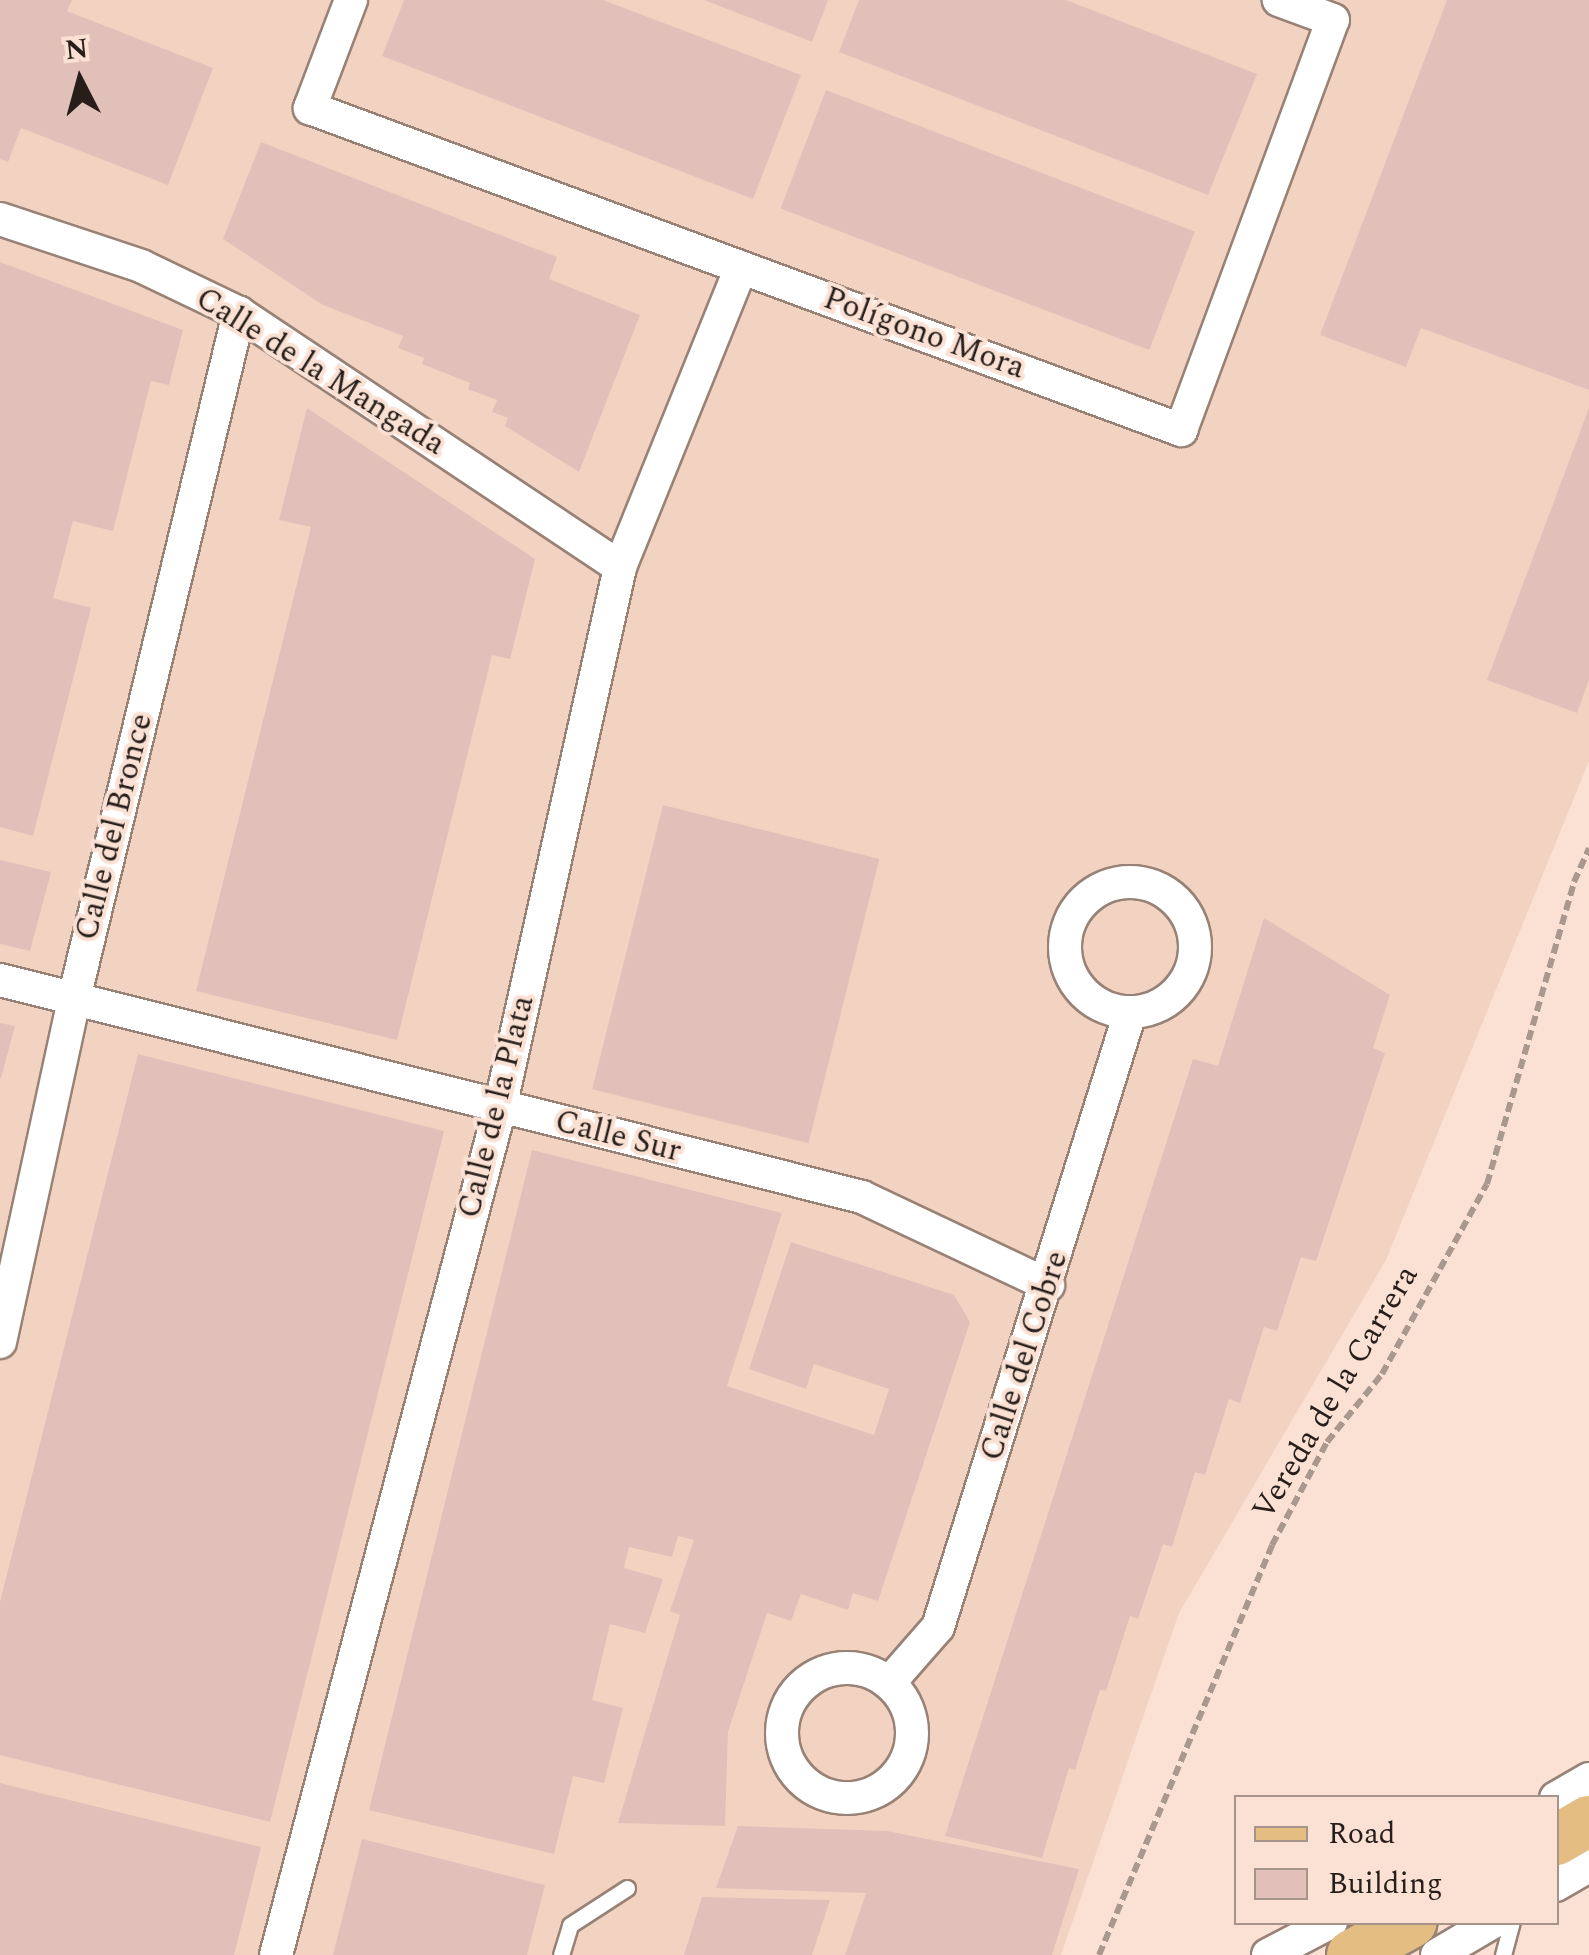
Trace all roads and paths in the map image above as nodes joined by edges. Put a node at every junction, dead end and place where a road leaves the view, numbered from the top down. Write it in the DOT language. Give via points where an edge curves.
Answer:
graph roads {
  1 [pos="351,0"];
  2 [pos="1279,0"];
  3 [pos="0,219"];
  4 [pos="741,267"];
  5 [pos="238,313"];
  6 [pos="620,567"];
  7 [pos="1589,848"];
  8 [pos="0,980"];
  9 [pos="74,999"];
  10 [pos="1130,1013"];
  11 [pos="500,1108"];
  12 [pos="1048,1285"];
  13 [pos="0,1342"];
  14 [pos="889,1682"];
  15 [pos="1589,1778"];
  16 [pos="1559,1796"];
  17 [pos="1589,1820"];
  18 [pos="1559,1838"];
  19 [pos="1589,1866"];
  20 [pos="1559,1883"];
  21 [pos="627,1888"];
  22 [pos="1325,1925"];
  23 [pos="1407,1925"];
  24 [pos="1488,1925"];
  25 [pos="1511,1925"];
  26 [pos="276,1955"];
  27 [pos="560,1955"];
  28 [pos="1098,1955"];
  29 [pos="1268,1955"];
  30 [pos="1352,1955"];
  31 [pos="1437,1955"];
  32 [pos="1503,1955"];
  1 -- 4 [label="street, Polígono Mora" via="310,108"];
  2 -- 4 [label="street, Polígono Mora" via="1334,20 1181,430"];
  3 -- 5 [label="street, Calle de la Mangada" via="141,266"];
  4 -- 6 [label="street, Calle de la Plata"];
  5 -- 6 [label="street, Calle de la Mangada"];
  5 -- 9 [label="street, Calle del Bronce"];
  6 -- 11 [label="street, Calle de la Plata"];
  7 -- 28 [label="path, Vereda de la Carrera" via="1487,1184 1382,1374 1327,1442 1272,1545"];
  8 -- 9 [label="street, Calle Sur"];
  9 -- 11 [label="street, Calle Sur"];
  9 -- 13 [label="street, Calle del Bronce"];
  10 -- 10 [label="street" via="1158,1006 1182,988 1195,962 1195,933 1183,906 1160,887 1132,880 1102,887 1079,904 1066,931 1066,960 1078,987 1101,1006"];
  10 -- 12 [label="street, Calle del Cobre"];
  11 -- 12 [label="street, Calle Sur" via="862,1197"];
  11 -- 26 [label="street, Calle de la Plata"];
  12 -- 14 [label="street, Calle del Cobre" via="938,1627"];
  14 -- 14 [label="street" via="863,1669 834,1668 806,1681 788,1703 780,1732 786,1760 804,1784 830,1797 860,1798 887,1785 906,1763 913,1734 907,1706"];
  15 -- 16 [label="street"];
  17 -- 18 [label="main road"];
  19 -- 20 [label="street"];
  21 -- 27 [label="lane" via="570,1924"];
  22 -- 29 [label="street"];
  23 -- 30 [label="main road"];
  24 -- 31 [label="street"];
  25 -- 32 [label="lane"];
}
